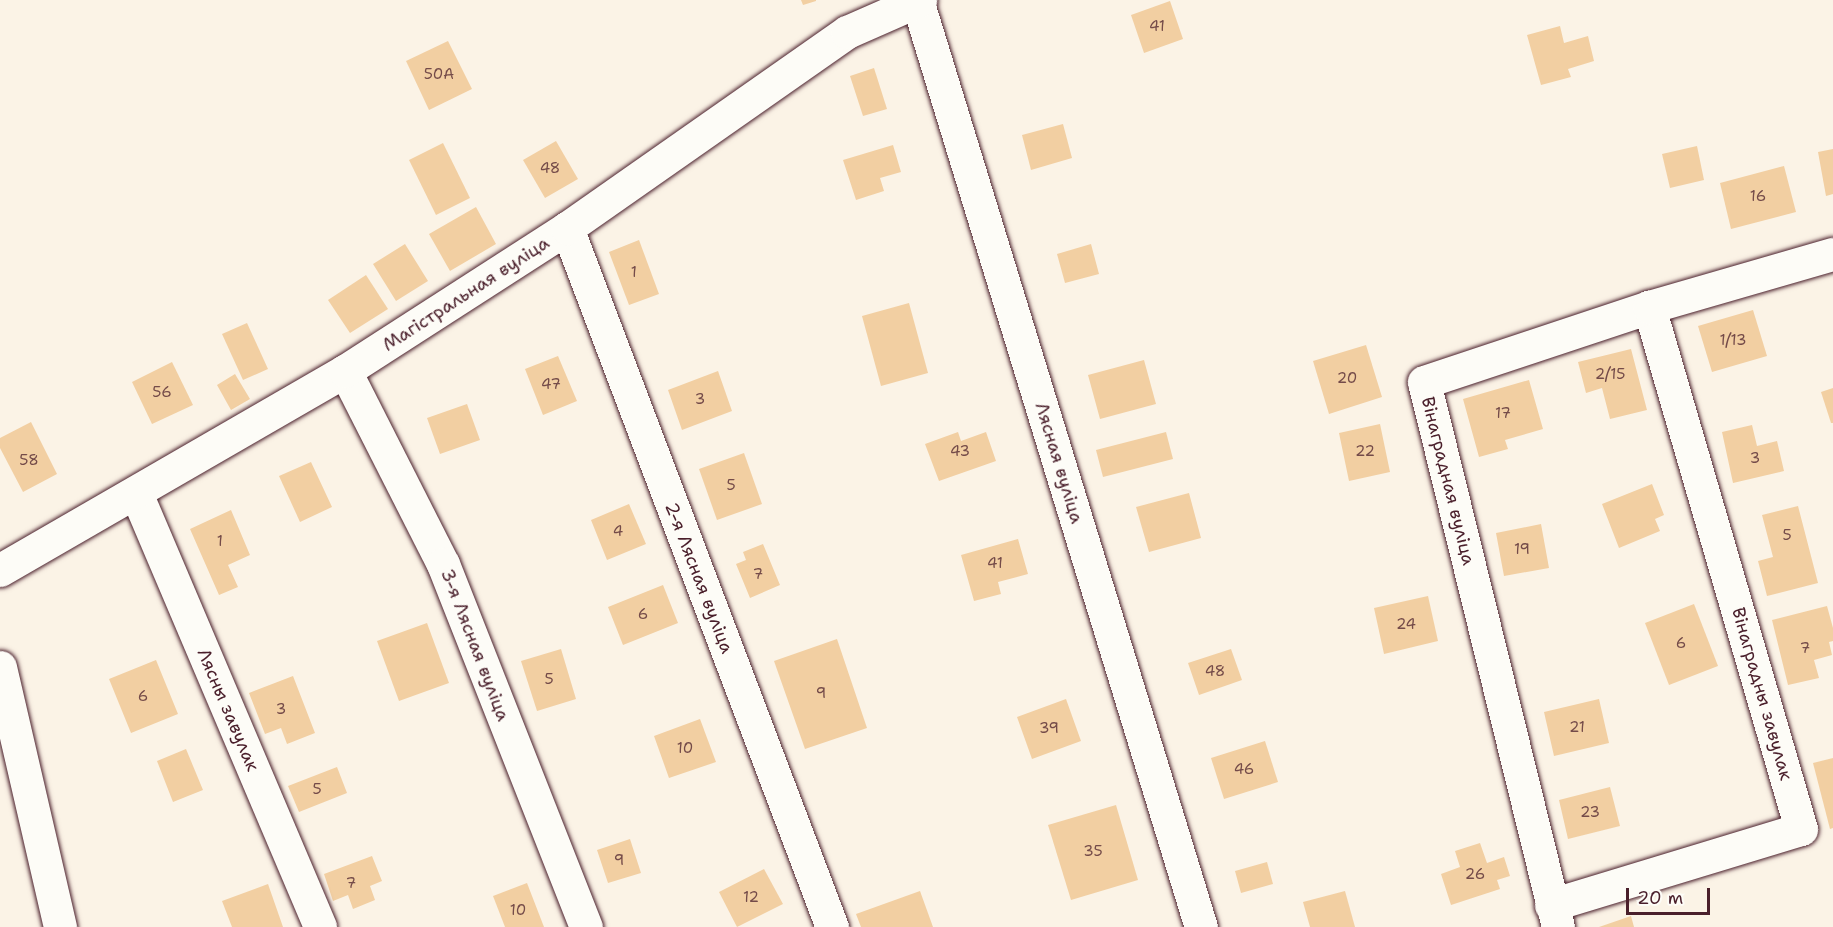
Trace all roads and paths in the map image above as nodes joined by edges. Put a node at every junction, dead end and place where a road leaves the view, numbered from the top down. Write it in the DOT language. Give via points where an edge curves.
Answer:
graph roads {
  1 [pos="918,0"];
  2 [pos="567,228"];
  3 [pos="1833,254"];
  4 [pos="1649,307"];
  5 [pos="345,371"];
  6 [pos="136,493"];
  7 [pos="0,570"];
  8 [pos="0,667"];
  9 [pos="1554,916"];
  10 [pos="60,927"];
  11 [pos="320,927"];
  12 [pos="586,927"];
  13 [pos="832,927"];
  14 [pos="1201,927"];
  1 -- 2 [label="street, Магістральная вуліца" via="847,32"];
  1 -- 14 [label="street, Лясная вуліца"];
  2 -- 5 [label="street, Магістральная вуліца"];
  2 -- 13 [label="street, 2-я Лясная вуліца"];
  3 -- 4 [label="street, Вінаградная вуліца"];
  4 -- 9 [label="street, Вінаградная вуліца" via="1424,382"];
  4 -- 9 [label="street, Вінаградны завулак" via="1801,829"];
  5 -- 6 [label="street, Магістральная вуліца"];
  5 -- 12 [label="street, 3-я Лясная вуліца" via="443,564"];
  6 -- 7 [label="street, Магістральная вуліца"];
  6 -- 11 [label="street, Лясны завулак"];
  8 -- 10 [label="street"];
}
